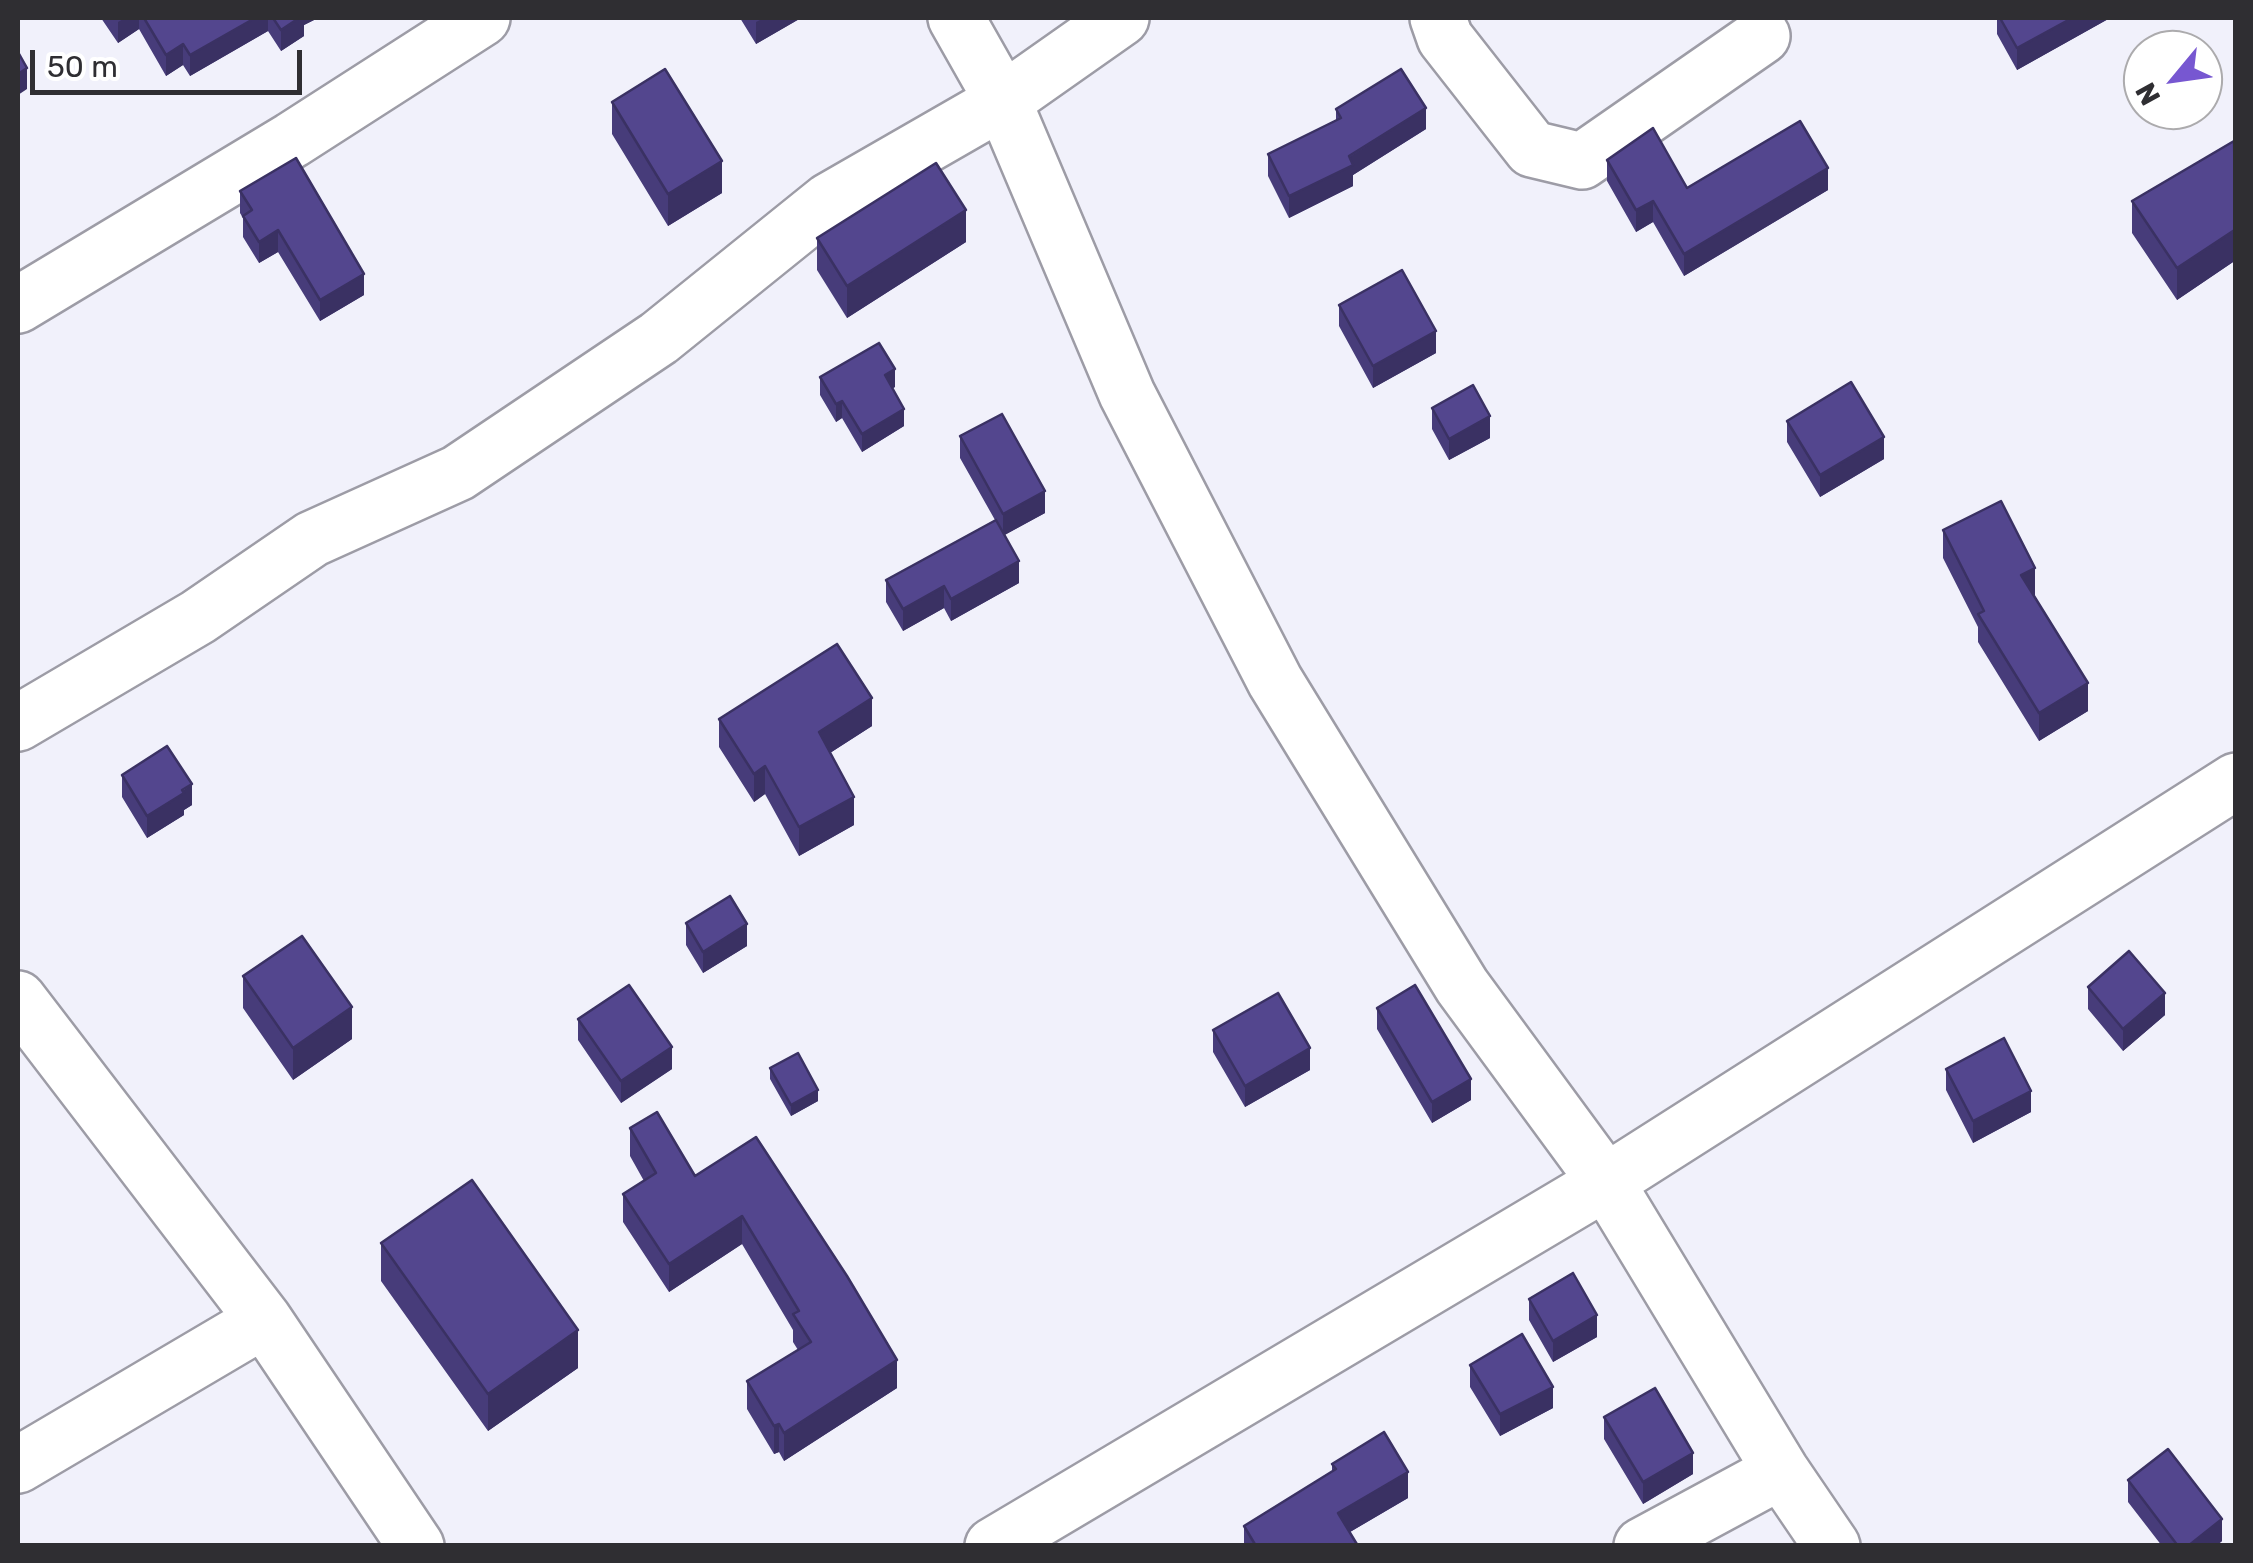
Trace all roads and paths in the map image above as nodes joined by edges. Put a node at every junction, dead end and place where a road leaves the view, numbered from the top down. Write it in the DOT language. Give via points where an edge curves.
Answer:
graph roads {
  1 [pos="482,18"];
  2 [pos="956,18"];
  3 [pos="1121,18"];
  4 [pos="1438,18"];
  5 [pos="1762,36"];
  6 [pos="1003,101"];
  7 [pos="18,304"];
  8 [pos="18,723"];
  9 [pos="2236,781"];
  10 [pos="18,998"];
  11 [pos="38,1065"];
  12 [pos="1606,1182"];
  13 [pos="264,1320"];
  14 [pos="18,1465"];
  15 [pos="1781,1471"];
  16 [pos="416,1546"];
  17 [pos="993,1546"];
  18 [pos="1642,1546"];
  19 [pos="1832,1546"];
  1 -- 7 [label="street"];
  2 -- 6 [label="street"];
  3 -- 6 [label="street"];
  4 -- 5 [label="street" via="1445,38 1532,150 1582,161"];
  6 -- 8 [label="street" via="829,201 659,338 458,473 312,539 198,617"];
  6 -- 12 [label="street" via="1127,394 1275,681 1462,986"];
  9 -- 12 [label="street"];
  10 -- 11 [label="street"];
  11 -- 13 [label="street"];
  12 -- 15 [label="street"];
  12 -- 17 [label="street"];
  13 -- 14 [label="street"];
  13 -- 16 [label="street"];
  15 -- 18 [label="street"];
  15 -- 19 [label="street"];
}
